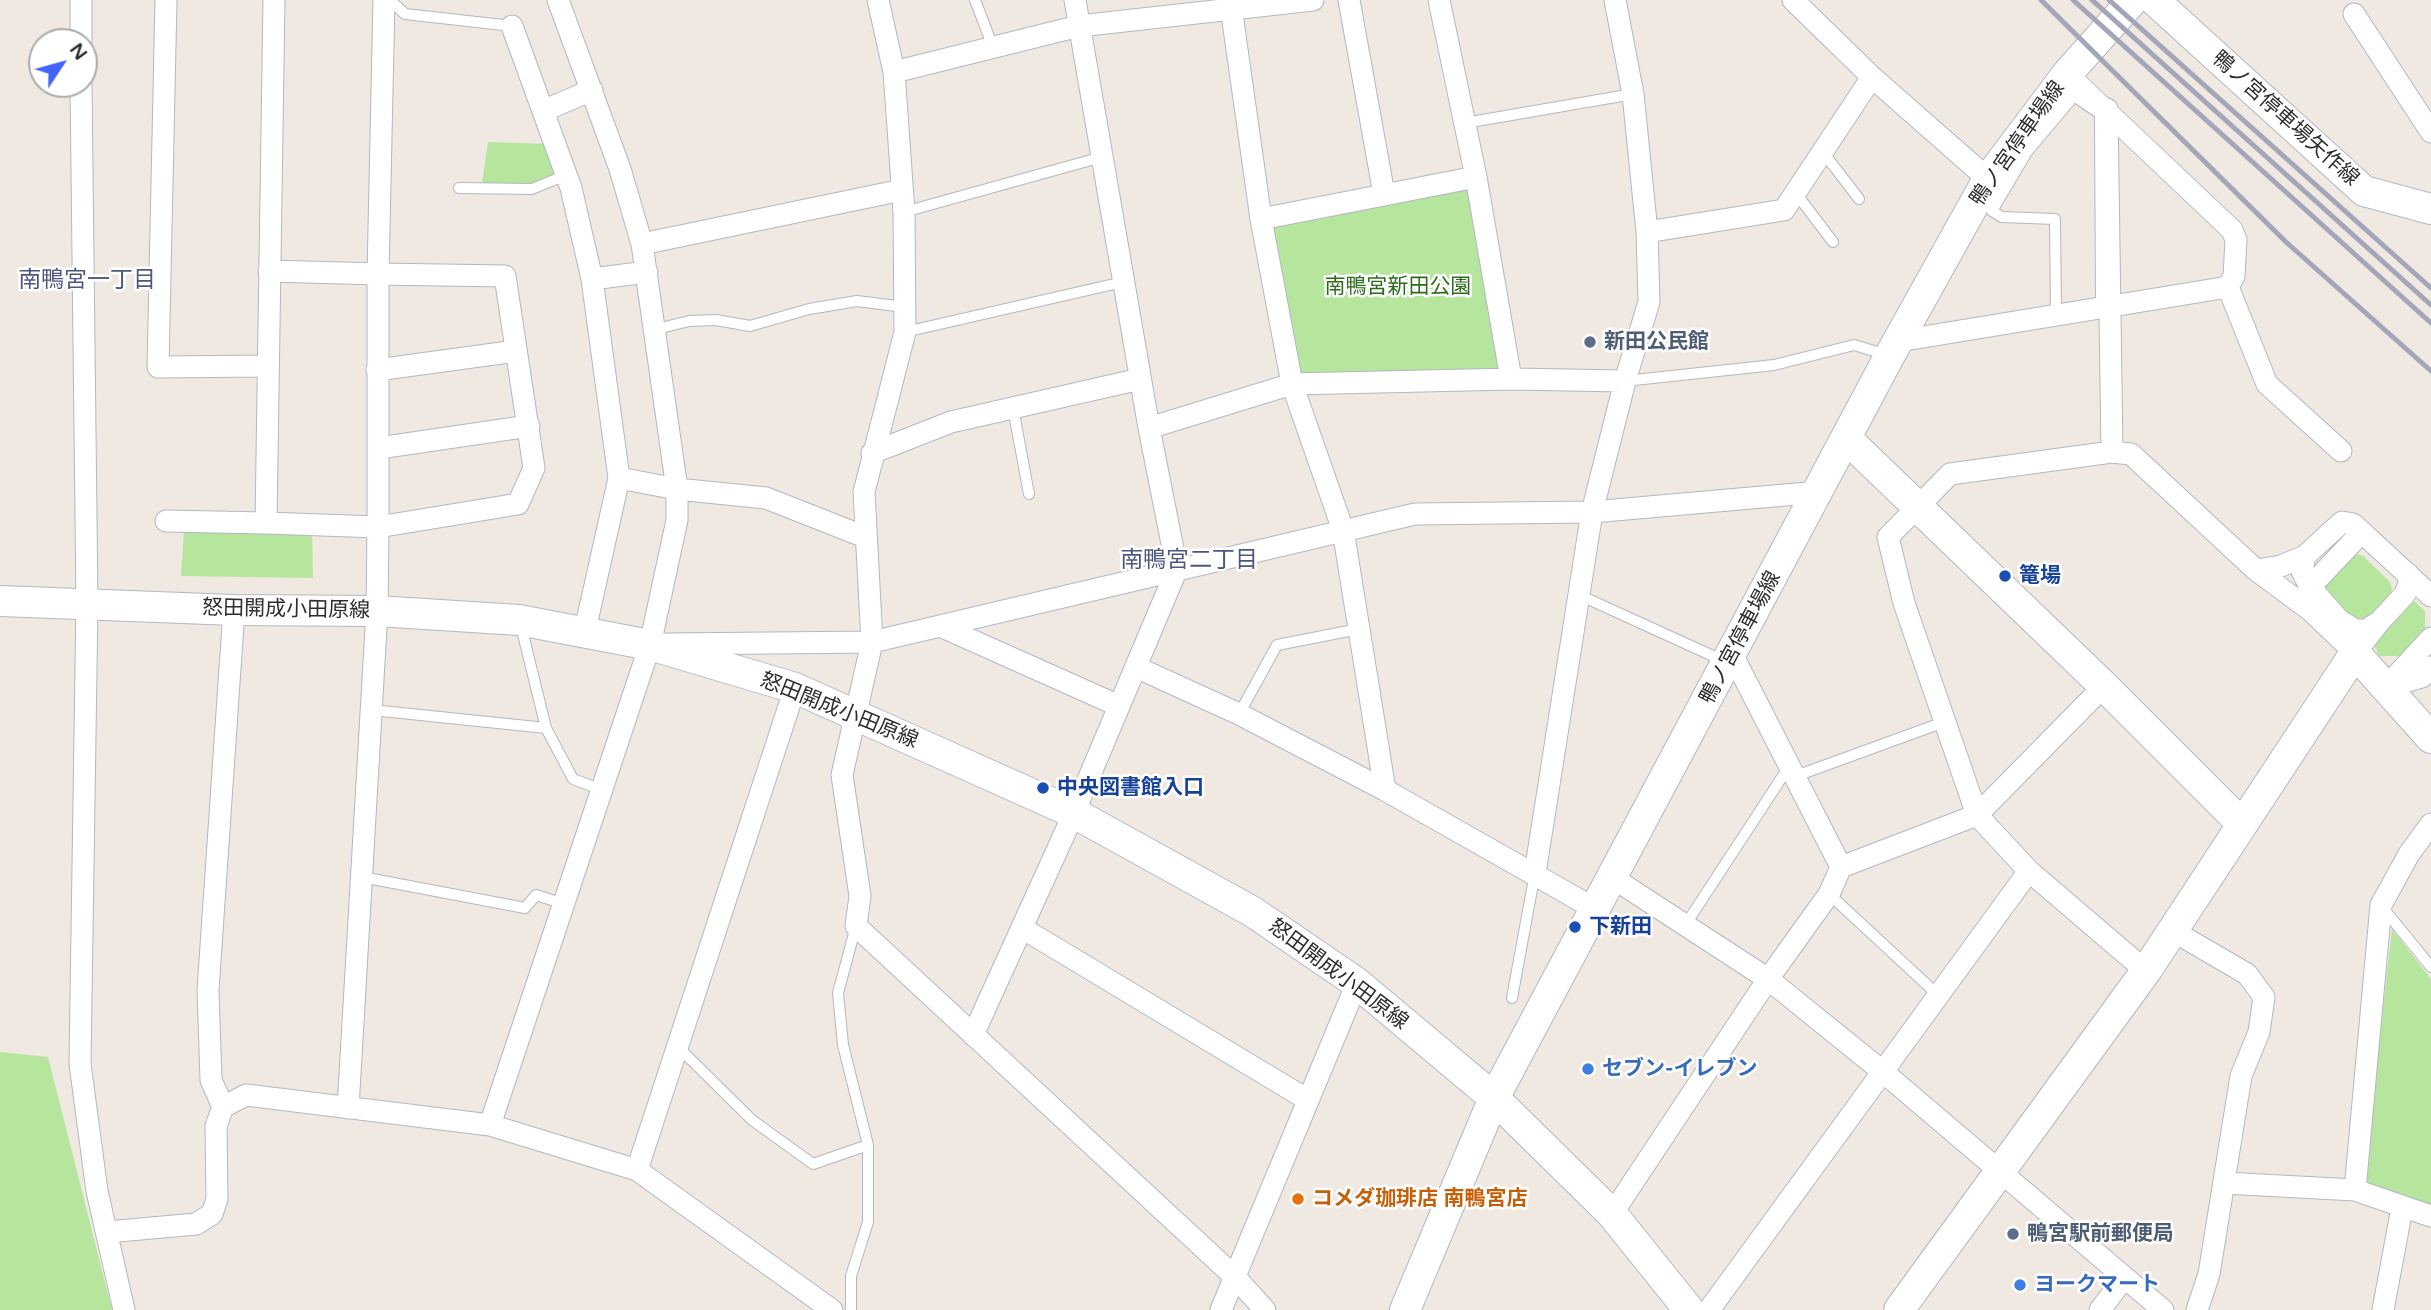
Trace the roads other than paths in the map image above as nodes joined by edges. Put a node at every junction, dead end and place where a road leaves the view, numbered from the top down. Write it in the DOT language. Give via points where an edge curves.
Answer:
graph roads {
  1 [pos="81,0"];
  2 [pos="166,0"];
  3 [pos="274,0"];
  4 [pos="384,0"];
  5 [pos="390,0"];
  6 [pos="558,0"];
  7 [pos="878,0"];
  8 [pos="975,0"];
  9 [pos="1075,0"];
  10 [pos="1313,0"];
  11 [pos="1349,0"];
  12 [pos="1439,0"];
  13 [pos="1615,0"];
  14 [pos="1793,0"];
  15 [pos="2133,0"];
  16 [pos="2154,0"];
  17 [pos="1230,4"];
  18 [pos="2354,14"];
  19 [pos="512,26"];
  20 [pos="1079,26"];
  21 [pos="81,28"];
  22 [pos="993,47"];
  23 [pos="894,72"];
  24 [pos="2067,74"];
  25 [pos="1872,77"];
  26 [pos="592,90"];
  27 [pos="1633,94"];
  28 [pos="81,98"];
  29 [pos="543,111"];
  30 [pos="2104,111"];
  31 [pos="1465,123"];
  32 [pos="2431,132"];
  33 [pos="1822,152"];
  34 [pos="1102,158"];
  35 [pos="566,175"];
  36 [pos="1476,177"];
  37 [pos="1988,179"];
  38 [pos="459,188"];
  39 [pos="902,190"];
  40 [pos="1796,192"];
  41 [pos="1384,194"];
  42 [pos="1859,199"];
  43 [pos="2428,200"];
  44 [pos="904,212"];
  45 [pos="1261,219"];
  46 [pos="1647,232"];
  47 [pos="1833,242"];
  48 [pos="642,244"];
  49 [pos="269,271"];
  50 [pos="647,272"];
  51 [pos="378,274"];
  52 [pos="592,279"];
  53 [pos="1123,282"];
  54 [pos="2228,287"];
  55 [pos="904,307"];
  56 [pos="2109,308"];
  57 [pos="652,330"];
  58 [pos="905,332"];
  59 [pos="1897,344"];
  60 [pos="516,351"];
  61 [pos="266,366"];
  62 [pos="377,370"];
  63 [pos="1140,379"];
  64 [pos="1511,379"];
  65 [pos="1625,381"];
  66 [pos="1292,384"];
  67 [pos="1013,408"];
  68 [pos="529,426"];
  69 [pos="1149,428"];
  70 [pos="1847,439"];
  71 [pos="379,449"];
  72 [pos="2341,451"];
  73 [pos="872,453"];
  74 [pos="2112,453"];
  75 [pos="619,478"];
  76 [pos="677,489"];
  77 [pos="1819,492"];
  78 [pos="1029,494"];
  79 [pos="1920,507"];
  80 [pos="1592,512"];
  81 [pos="166,521"];
  82 [pos="266,523"];
  83 [pos="378,527"];
  84 [pos="1343,530"];
  85 [pos="2362,532"];
  86 [pos="865,537"];
  87 [pos="2305,556"];
  88 [pos="1177,569"];
  89 [pos="2256,570"];
  90 [pos="2408,574"];
  91 [pos="2310,587"];
  92 [pos="1577,594"];
  93 [pos="2431,596"];
  94 [pos="0,601"];
  95 [pos="87,603"];
  96 [pos="234,610"];
  97 [pos="2310,610"];
  98 [pos="377,611"];
  99 [pos="519,620"];
  100 [pos="2380,621"];
  101 [pos="940,626"];
  102 [pos="1359,629"];
  103 [pos="585,630"];
  104 [pos="2431,638"];
  105 [pos="872,642"];
  106 [pos="650,645"];
  107 [pos="2355,653"];
  108 [pos="1730,659"];
  109 [pos="1136,667"];
  110 [pos="2431,667"];
  111 [pos="2104,686"];
  112 [pos="795,688"];
  113 [pos="2385,688"];
  114 [pos="1119,706"];
  115 [pos="372,710"];
  116 [pos="854,714"];
  117 [pos="1239,715"];
  118 [pos="1944,722"];
  119 [pos="546,728"];
  120 [pos="2431,738"];
  121 [pos="1793,771"];
  122 [pos="602,790"];
  123 [pos="1385,790"];
  124 [pos="1074,813"];
  125 [pos="1977,816"];
  126 [pos="2242,824"];
  127 [pos="2431,824"];
  128 [pos="1841,867"];
  129 [pos="2029,871"];
  130 [pos="1535,873"];
  131 [pos="362,877"];
  132 [pos="1613,878"];
  133 [pos="1829,894"];
  134 [pos="564,904"];
  135 [pos="2381,905"];
  136 [pos="1597,910"];
  137 [pos="1686,923"];
  138 [pos="856,926"];
  139 [pos="1022,928"];
  140 [pos="2173,931"];
  141 [pos="2431,967"];
  142 [pos="2146,971"];
  143 [pos="1768,979"];
  144 [pos="1357,983"];
  145 [pos="1938,995"];
  146 [pos="1512,998"];
  147 [pos="972,1035"];
  148 [pos="678,1047"];
  149 [pos="1882,1071"];
  150 [pos="1494,1098"];
  151 [pos="1308,1100"];
  152 [pos="223,1107"];
  153 [pos="348,1108"];
  154 [pos="490,1125"];
  155 [pos="868,1145"];
  156 [pos="637,1170"];
  157 [pos="2001,1175"];
  158 [pos="2224,1183"];
  159 [pos="2354,1190"];
  160 [pos="2402,1208"];
  161 [pos="1612,1214"];
  162 [pos="2431,1216"];
  163 [pos="107,1232"];
  164 [pos="1235,1277"];
  165 [pos="2124,1278"];
  166 [pos="124,1310"];
  167 [pos="832,1310"];
  168 [pos="852,1310"];
  169 [pos="1221,1310"];
  170 [pos="1265,1310"];
  171 [pos="1405,1310"];
  172 [pos="1689,1310"];
  173 [pos="1709,1310"];
  174 [pos="1899,1310"];
  175 [pos="2101,1310"];
  176 [pos="2163,1310"];
  177 [pos="2197,1310"];
  178 [pos="2383,1310"];
  1 -- 21 [label="street"];
  2 -- 61 [label="street" via="158,367"];
  3 -- 49 [label="street"];
  4 -- 51 [label="street"];
  5 -- 19 [label="lane" via="405,14"];
  6 -- 26 [label="street"];
  7 -- 23 [label="street"];
  8 -- 22 [label="lane"];
  9 -- 20 [label="street"];
  10 -- 17 [label="street"];
  11 -- 41 [label="street"];
  12 -- 31 [label="street"];
  13 -- 27 [label="street"];
  14 -- 25 [label="street"];
  15 -- 24 [label="main road, 鴨ノ宮停車場線"];
  16 -- 43 [label="main road, 鴨ノ宮停車場矢作線" via="2364,191"];
  17 -- 20 [label="street"];
  17 -- 45 [label="street"];
  18 -- 32 [label="street"];
  19 -- 29 [label="street"];
  20 -- 22 [label="street"];
  20 -- 34 [label="street"];
  22 -- 23 [label="street"];
  23 -- 39 [label="street"];
  24 -- 30 [label="street"];
  24 -- 37 [label="main road, 鴨ノ宮停車場線"];
  25 -- 33 [label="street"];
  25 -- 37 [label="street"];
  26 -- 29 [label="street"];
  26 -- 48 [label="street"];
  27 -- 31 [label="lane"];
  27 -- 46 [label="street"];
  28 -- 95 [label="street"];
  29 -- 35 [label="street"];
  30 -- 30 [label="lane" via="2101,306 2056,312 2055,219 2002,217 1992,211 2027,152 2074,96"];
  30 -- 54 [label="street" via="2232,230 2236,240 2234,276"];
  30 -- 56 [label="street"];
  31 -- 36 [label="street"];
  33 -- 40 [label="street"];
  33 -- 42 [label="lane"];
  34 -- 44 [label="lane"];
  34 -- 53 [label="street"];
  35 -- 38 [label="lane" via="532,189"];
  35 -- 52 [label="street"];
  36 -- 41 [label="street"];
  36 -- 64 [label="street"];
  37 -- 59 [label="main road, 鴨ノ宮停車場線"];
  39 -- 44 [label="street"];
  39 -- 48 [label="street"];
  40 -- 46 [label="street" via="1784,210"];
  40 -- 47 [label="lane"];
  41 -- 45 [label="street"];
  44 -- 55 [label="street"];
  45 -- 66 [label="street"];
  46 -- 65 [label="street" via="1649,302"];
  48 -- 50 [label="street"];
  49 -- 51 [label="street"];
  49 -- 61 [label="street"];
  50 -- 52 [label="street"];
  50 -- 57 [label="street"];
  51 -- 60 [label="street" via="505,276"];
  51 -- 62 [label="street"];
  52 -- 75 [label="street"];
  53 -- 58 [label="lane"];
  53 -- 63 [label="street"];
  54 -- 56 [label="street"];
  54 -- 72 [label="street" via="2267,384"];
  55 -- 57 [label="lane" via="857,301 750,326 688,321"];
  55 -- 58 [label="street"];
  56 -- 59 [label="street"];
  56 -- 74 [label="street"];
  57 -- 76 [label="street"];
  58 -- 73 [label="street"];
  59 -- 65 [label="lane" via="1854,345 1774,365"];
  59 -- 70 [label="main road, 鴨ノ宮停車場線"];
  60 -- 62 [label="street"];
  60 -- 68 [label="street"];
  61 -- 82 [label="street"];
  62 -- 71 [label="street"];
  63 -- 67 [label="street"];
  63 -- 69 [label="street"];
  64 -- 65 [label="street"];
  64 -- 66 [label="street"];
  65 -- 80 [label="street"];
  66 -- 69 [label="street"];
  66 -- 84 [label="street"];
  67 -- 73 [label="street" via="951,422"];
  67 -- 78 [label="lane"];
  68 -- 71 [label="street"];
  68 -- 83 [label="street" via="534,468 518,504"];
  69 -- 88 [label="street"];
  70 -- 77 [label="main road, 鴨ノ宮停車場線"];
  70 -- 79 [label="main road"];
  71 -- 83 [label="street"];
  73 -- 86 [label="street" via="864,492"];
  74 -- 79 [label="street" via="1950,474"];
  74 -- 89 [label="street" via="2131,454"];
  75 -- 76 [label="street"];
  75 -- 103 [label="street"];
  76 -- 86 [label="street" via="766,498"];
  76 -- 106 [label="street" via="677,520"];
  77 -- 80 [label="street"];
  77 -- 108 [label="main road, 鴨ノ宮停車場線"];
  79 -- 111 [label="main road"];
  79 -- 118 [label="street" via="1888,537 1904,603"];
  80 -- 84 [label="street" via="1415,514"];
  80 -- 92 [label="street"];
  81 -- 82 [label="street"];
  82 -- 83 [label="street"];
  83 -- 98 [label="street"];
  84 -- 88 [label="street"];
  84 -- 102 [label="street"];
  85 -- 87 [label="street" via="2342,522"];
  85 -- 90 [label="street"];
  85 -- 91 [label="street"];
  86 -- 105 [label="street"];
  87 -- 89 [label="street"];
  87 -- 91 [label="street" via="2302,571"];
  88 -- 101 [label="street"];
  88 -- 109 [label="street"];
  89 -- 97 [label="street"];
  90 -- 93 [label="street"];
  90 -- 100 [label="street" via="2405,593"];
  91 -- 97 [label="street"];
  91 -- 100 [label="street" via="2339,620 2356,630 2366,631"];
  92 -- 108 [label="lane"];
  92 -- 130 [label="street"];
  94 -- 95 [label="main road, 怒田開成小田原線"];
  95 -- 96 [label="main road, 怒田開成小田原線"];
  95 -- 163 [label="street" via="80,1064"];
  96 -- 98 [label="main road, 怒田開成小田原線"];
  96 -- 152 [label="street" via="208,990 211,1080"];
  97 -- 107 [label="street"];
  98 -- 99 [label="main road, 怒田開成小田原線"];
  98 -- 115 [label="street"];
  99 -- 103 [label="main road, 怒田開成小田原線"];
  99 -- 119 [label="lane"];
  100 -- 107 [label="street"];
  101 -- 105 [label="street"];
  101 -- 114 [label="street"];
  102 -- 117 [label="lane" via="1277,645"];
  102 -- 123 [label="street"];
  103 -- 106 [label="main road, 怒田開成小田原線"];
  104 -- 113 [label="street"];
  105 -- 106 [label="street"];
  105 -- 116 [label="street"];
  106 -- 112 [label="main road, 怒田開成小田原線"];
  106 -- 122 [label="street"];
  107 -- 113 [label="main road"];
  107 -- 126 [label="main road"];
  108 -- 121 [label="street"];
  108 -- 132 [label="main road, 鴨ノ宮停車場線"];
  109 -- 114 [label="street"];
  109 -- 117 [label="street"];
  110 -- 113 [label="street" via="2421,677"];
  111 -- 125 [label="street"];
  111 -- 126 [label="main road"];
  112 -- 116 [label="main road, 怒田開成小田原線"];
  112 -- 148 [label="street"];
  113 -- 120 [label="main road"];
  114 -- 124 [label="street"];
  115 -- 119 [label="lane"];
  115 -- 131 [label="street"];
  116 -- 124 [label="main road, 怒田開成小田原線"];
  116 -- 138 [label="street" via="842,775 860,896"];
  117 -- 123 [label="street"];
  118 -- 121 [label="lane"];
  118 -- 125 [label="street"];
  119 -- 122 [label="lane" via="573,779"];
  121 -- 128 [label="street"];
  121 -- 137 [label="lane"];
  122 -- 134 [label="street"];
  123 -- 130 [label="street"];
  124 -- 139 [label="street"];
  124 -- 144 [label="main road, 怒田開成小田原線" via="1253,912"];
  125 -- 128 [label="street"];
  125 -- 129 [label="street"];
  126 -- 140 [label="main road"];
  127 -- 135 [label="street"];
  128 -- 133 [label="street"];
  129 -- 142 [label="street"];
  129 -- 145 [label="street"];
  130 -- 136 [label="street"];
  130 -- 146 [label="lane"];
  131 -- 134 [label="lane" via="525,908 536,895"];
  131 -- 153 [label="street"];
  132 -- 136 [label="main road, 鴨ノ宮停車場線"];
  132 -- 137 [label="street"];
  133 -- 143 [label="street"];
  133 -- 145 [label="lane"];
  134 -- 154 [label="street"];
  135 -- 141 [label="lane"];
  135 -- 159 [label="street"];
  136 -- 150 [label="main road, 鴨ノ宮停車場線"];
  137 -- 143 [label="street"];
  138 -- 147 [label="street"];
  138 -- 155 [label="lane" via="838,993 843,1045"];
  139 -- 147 [label="street"];
  139 -- 151 [label="street"];
  140 -- 142 [label="main road"];
  140 -- 158 [label="street" via="2247,974 2264,998 2259,1032 2241,1076"];
  142 -- 157 [label="main road"];
  143 -- 149 [label="street"];
  143 -- 161 [label="street"];
  144 -- 150 [label="main road, 怒田開成小田原線"];
  144 -- 151 [label="street"];
  145 -- 149 [label="street"];
  147 -- 164 [label="street"];
  148 -- 155 [label="lane" via="752,1120 813,1164"];
  148 -- 156 [label="street"];
  149 -- 157 [label="street"];
  149 -- 173 [label="street"];
  150 -- 161 [label="main road, 怒田開成小田原線"];
  150 -- 171 [label="main road, 鴨ノ宮停車場線"];
  151 -- 164 [label="street"];
  152 -- 153 [label="street" via="246,1094"];
  152 -- 163 [label="street" via="216,1126 217,1199 212,1214 196,1224"];
  153 -- 154 [label="street"];
  154 -- 156 [label="street"];
  155 -- 168 [label="lane" via="868,1222 851,1276"];
  156 -- 167 [label="street"];
  157 -- 165 [label="street"];
  157 -- 174 [label="main road"];
  158 -- 159 [label="street"];
  158 -- 177 [label="street"];
  159 -- 160 [label="street"];
  160 -- 162 [label="street"];
  160 -- 178 [label="street"];
  161 -- 172 [label="main road, 怒田開成小田原線"];
  163 -- 166 [label="street"];
  164 -- 169 [label="street"];
  164 -- 170 [label="street"];
  165 -- 175 [label="street"];
  165 -- 176 [label="street"];
}
